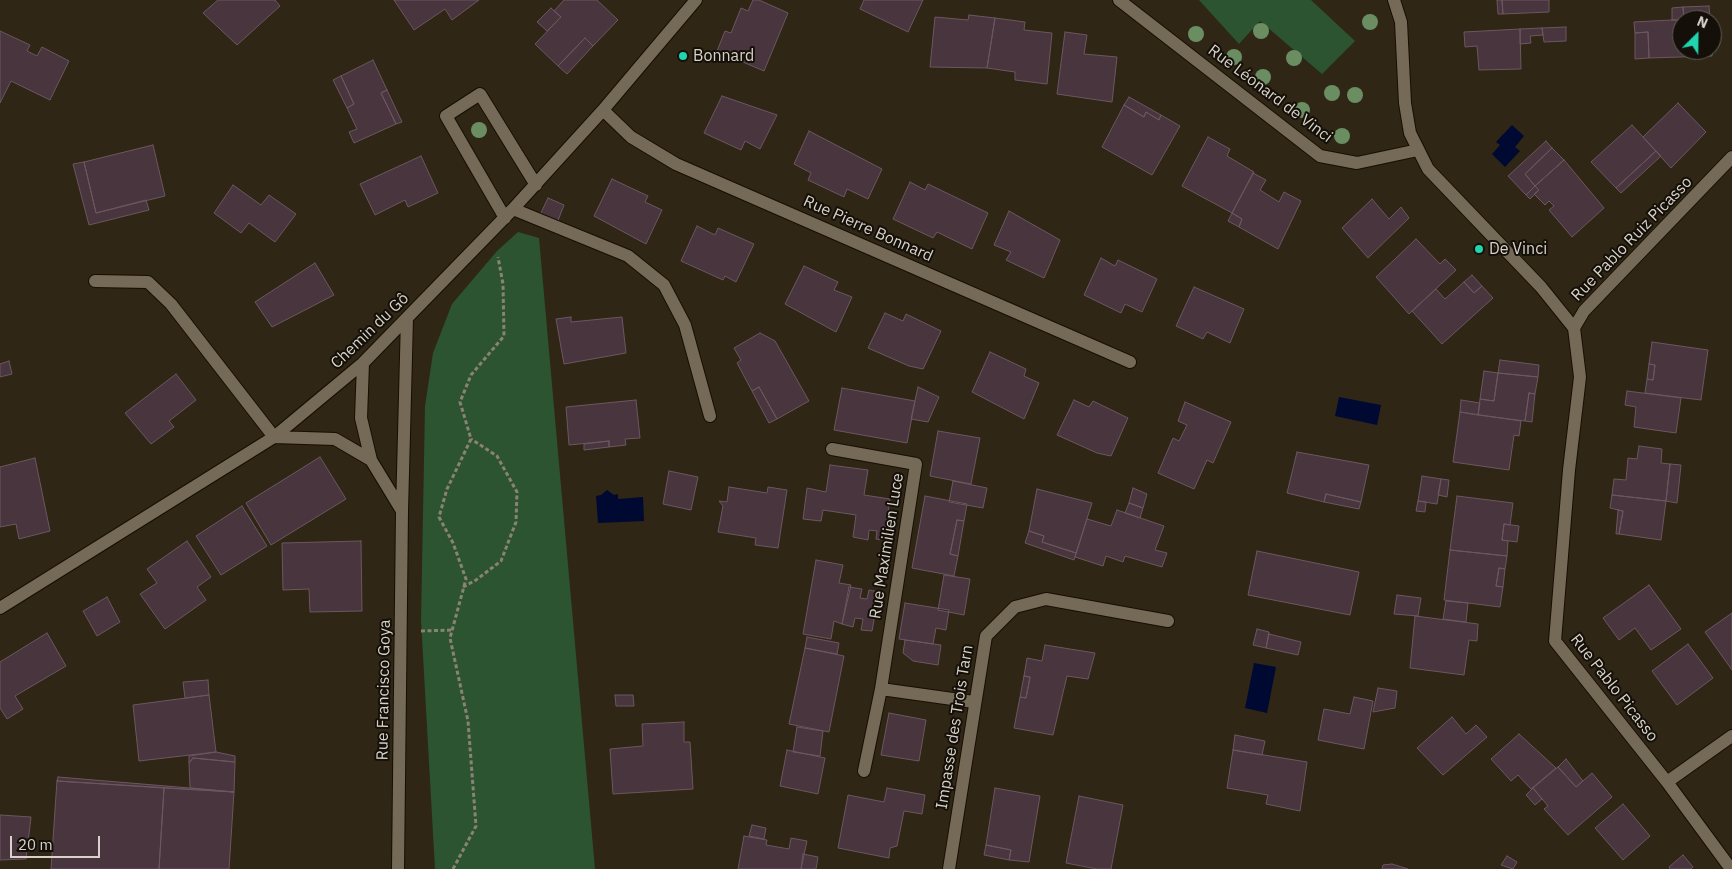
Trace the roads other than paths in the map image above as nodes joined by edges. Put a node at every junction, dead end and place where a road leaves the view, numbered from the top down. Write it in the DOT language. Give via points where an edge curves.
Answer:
graph roads {
  1 [pos="696,0"];
  2 [pos="1119,0"];
  3 [pos="1394,0"];
  4 [pos="603,110"];
  5 [pos="1418,150"];
  6 [pos="1732,158"];
  7 [pos="536,185"];
  8 [pos="509,214"];
  9 [pos="95,281"];
  10 [pos="407,318"];
  11 [pos="1574,328"];
  12 [pos="1130,362"];
  13 [pos="363,363"];
  14 [pos="710,416"];
  15 [pos="274,437"];
  16 [pos="832,448"];
  17 [pos="371,460"];
  18 [pos="1569,470"];
  19 [pos="402,511"];
  20 [pos="0,608"];
  21 [pos="1168,621"];
  22 [pos="881,689"];
  23 [pos="974,702"];
  24 [pos="1732,736"];
  25 [pos="864,771"];
  26 [pos="1667,782"];
  27 [pos="398,869"];
  28 [pos="949,869"];
  29 [pos="1732,869"];
  1 -- 4 [label="street, Chemin du Gô"];
  2 -- 5 [label="street, Rue Léonard de Vinci" via="1320,156 1357,163"];
  3 -- 5 [label="street" via="1401,22 1405,104 1410,133"];
  4 -- 7 [label="street, Chemin du Gô"];
  4 -- 12 [label="street, Rue Pierre Bonnard" via="631,137 676,164"];
  5 -- 11 [label="street" via="1428,169 1541,287"];
  6 -- 11 [label="street, Rue Pablo Ruiz Picasso" via="1584,311"];
  7 -- 8 [label="street, Chemin du Gô"];
  7 -- 8 [label="street" via="480,94 446,116"];
  8 -- 10 [label="street, Chemin du Gô"];
  8 -- 14 [label="street" via="628,256 664,285 685,325"];
  9 -- 15 [label="street" via="148,282 171,304"];
  10 -- 13 [label="street, Chemin du Gô"];
  10 -- 19 [label="street, Rue Francisco Goya"];
  11 -- 18 [label="street, Rue Pablo Ruiz Picasso" via="1580,377"];
  13 -- 15 [label="street, Chemin du Gô"];
  13 -- 17 [label="street" via="361,418"];
  15 -- 17 [label="street" via="335,439"];
  15 -- 20 [label="street, Chemin du Gô"];
  16 -- 22 [label="street, Rue Maximilien Luce" via="916,464"];
  17 -- 19 [label="street"];
  18 -- 26 [label="street, Rue Pablo Picasso" via="1556,641"];
  19 -- 27 [label="street, Rue Francisco Goya"];
  21 -- 23 [label="street, Impasse des Trois Tarn" via="1046,599 1015,607 986,636"];
  22 -- 23 [label="street"];
  22 -- 25 [label="street, Rue Maximilien Luce"];
  23 -- 28 [label="street, Impasse des Trois Tarn"];
  24 -- 26 [label="street"];
  26 -- 29 [label="street, Rue Pablo Picasso"];
}
